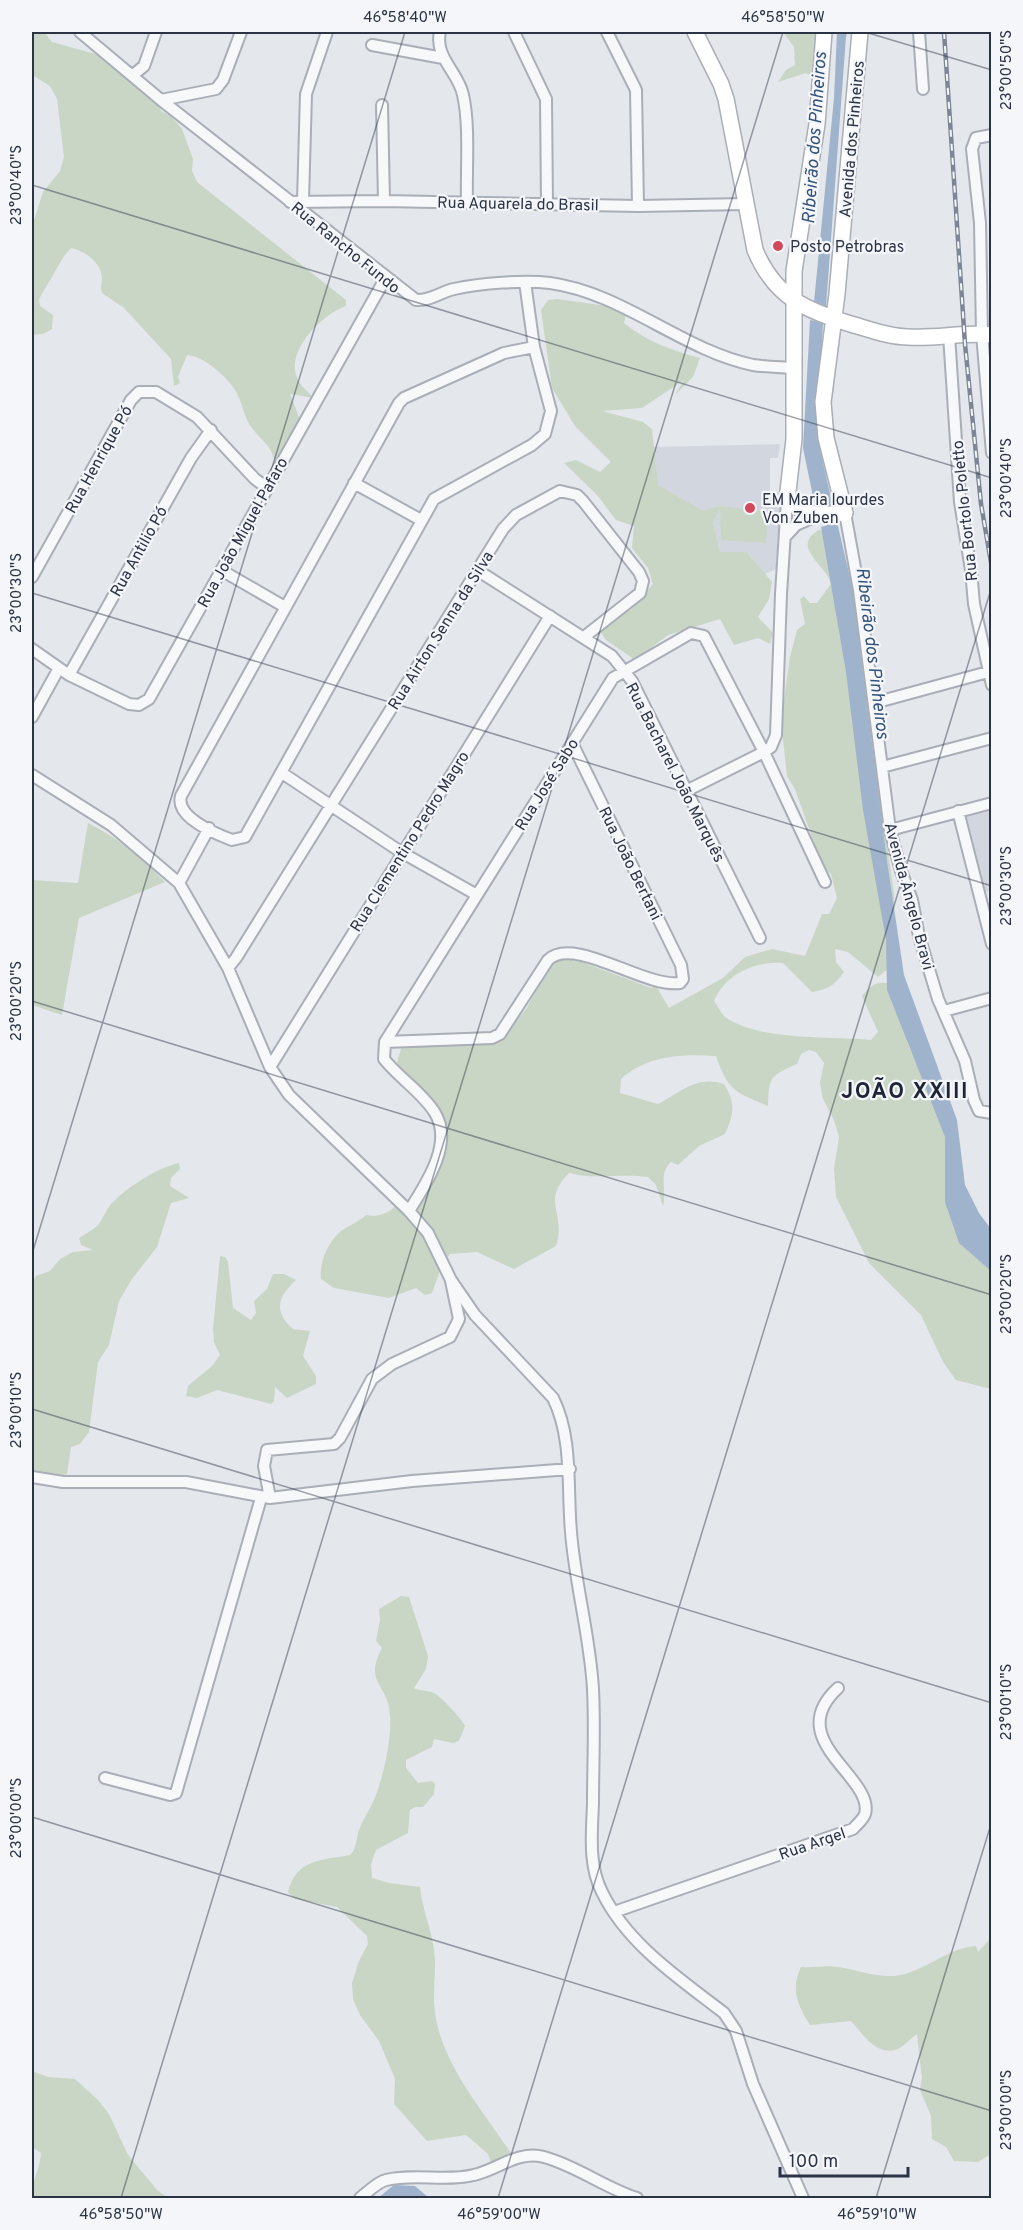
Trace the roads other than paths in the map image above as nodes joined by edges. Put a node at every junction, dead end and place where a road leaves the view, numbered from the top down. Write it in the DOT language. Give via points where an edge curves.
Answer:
graph roads {
  1 [pos="81,32"];
  2 [pos="156,32"];
  3 [pos="241,32"];
  4 [pos="327,32"];
  5 [pos="440,32"];
  6 [pos="514,32"];
  7 [pos="607,32"];
  8 [pos="695,32"];
  9 [pos="824,32"];
  10 [pos="860,32"];
  11 [pos="919,32"];
  12 [pos="372,45"];
  13 [pos="444,58"];
  14 [pos="133,75"];
  15 [pos="923,89"];
  16 [pos="161,100"];
  17 [pos="382,105"];
  18 [pos="988,135"];
  19 [pos="303,201"];
  20 [pos="384,201"];
  21 [pos="290,202"];
  22 [pos="467,202"];
  23 [pos="547,204"];
  24 [pos="746,204"];
  25 [pos="638,206"];
  26 [pos="980,223"];
  27 [pos="992,224"];
  28 [pos="386,279"];
  29 [pos="525,282"];
  30 [pos="802,306"];
  31 [pos="829,317"];
  32 [pos="949,335"];
  33 [pos="987,335"];
  34 [pos="534,347"];
  35 [pos="794,368"];
  36 [pos="211,430"];
  37 [pos="992,453"];
  38 [pos="354,483"];
  39 [pos="266,487"];
  40 [pos="787,500"];
  41 [pos="839,514"];
  42 [pos="816,516"];
  43 [pos="421,520"];
  44 [pos="786,536"];
  45 [pos="221,570"];
  46 [pos="477,570"];
  47 [pos="32,577"];
  48 [pos="285,607"];
  49 [pos="550,616"];
  50 [pos="584,637"];
  51 [pos="32,649"];
  52 [pos="59,668"];
  53 [pos="623,670"];
  54 [pos="988,672"];
  55 [pos="69,675"];
  56 [pos="992,685"];
  57 [pos="874,703"];
  58 [pos="32,717"];
  59 [pos="992,738"];
  60 [pos="572,743"];
  61 [pos="764,752"];
  62 [pos="882,767"];
  63 [pos="282,773"];
  64 [pos="32,775"];
  65 [pos="686,791"];
  66 [pos="992,803"];
  67 [pos="331,806"];
  68 [pos="958,811"];
  69 [pos="209,828"];
  70 [pos="890,830"];
  71 [pos="401,852"];
  72 [pos="825,882"];
  73 [pos="179,883"];
  74 [pos="477,895"];
  75 [pos="992,898"];
  76 [pos="980,901"];
  77 [pos="760,938"];
  78 [pos="992,944"];
  79 [pos="228,968"];
  80 [pos="992,998"];
  81 [pos="944,1011"];
  82 [pos="385,1042"];
  83 [pos="270,1067"];
  84 [pos="992,1113"];
  85 [pos="409,1211"];
  86 [pos="451,1280"];
  87 [pos="570,1469"];
  88 [pos="32,1477"];
  89 [pos="265,1498"];
  90 [pos="838,1688"];
  91 [pos="105,1778"];
  92 [pos="614,1911"];
  93 [pos="360,2199"];
  94 [pos="637,2199"];
  95 [pos="803,2199"];
  1 -- 14 [label="street, Rua Rancho Fundo"];
  2 -- 14 [label="street" via="144,66"];
  3 -- 16 [label="street" via="224,80 216,89"];
  4 -- 19 [label="street" via="306,93"];
  5 -- 13 [label="street" via="438,39"];
  6 -- 23 [label="street" via="546,99"];
  7 -- 25 [label="street" via="636,90"];
  8 -- 24 [label="street" via="722,84"];
  9 -- 30 [label="street" via="817,124 794,272"];
  10 -- 31 [label="street, Avenida dos Pinheiros"];
  11 -- 15 [label="street"];
  12 -- 13 [label="street"];
  13 -- 22 [label="street" via="463,92"];
  14 -- 16 [label="street, Rua Rancho Fundo"];
  16 -- 21 [label="street, Rua Rancho Fundo"];
  17 -- 20 [label="street"];
  18 -- 26 [label="street" via="976,138 972,149"];
  19 -- 20 [label="street, Rua Aquarela do Brasil"];
  19 -- 21 [label="street, Rua Aquarela do Brasil"];
  20 -- 22 [label="street, Rua Aquarela do Brasil"];
  21 -- 28 [label="street, Rua Rancho Fundo"];
  22 -- 23 [label="street, Rua Aquarela do Brasil"];
  23 -- 25 [label="street, Rua Aquarela do Brasil"];
  24 -- 25 [label="street, Rua Aquarela do Brasil"];
  24 -- 30 [label="street" via="762,266 778,287"];
  26 -- 27 [label="street"];
  26 -- 33 [label="street"];
  28 -- 29 [label="street, Rua Rancho Fundo" via="416,300 430,300 455,288"];
  28 -- 39 [label="street, Rua João Miguel Pafaro"];
  29 -- 34 [label="street"];
  29 -- 35 [label="street, Rua Rancho Fundo" via="571,288 753,365"];
  30 -- 31 [label="street"];
  30 -- 35 [label="street"];
  31 -- 32 [label="street" via="907,338"];
  31 -- 41 [label="street, Avenida Ângelo Bravi" via="824,420"];
  32 -- 33 [label="street"];
  32 -- 54 [label="street, Rua Bortolo Poletto" via="960,502"];
  33 -- 37 [label="street"];
  34 -- 38 [label="street" via="504,353 404,398"];
  34 -- 43 [label="street" via="551,411 545,434 532,445 448,489 434,499"];
  35 -- 40 [label="street" via="794,439"];
  36 -- 39 [label="street, Rua Henrique Pó"];
  36 -- 47 [label="street, Rua Henrique Pó" via="156,393 134,395"];
  36 -- 55 [label="street, Rua Antilio Pó" via="191,458"];
  38 -- 43 [label="street"];
  38 -- 48 [label="street"];
  39 -- 45 [label="street, Rua João Miguel Pafaro"];
  40 -- 42 [label="street"];
  40 -- 44 [label="street"];
  41 -- 42 [label="street"];
  41 -- 57 [label="street, Avenida Ângelo Bravi" via="859,590"];
  42 -- 44 [label="street" via="796,525"];
  43 -- 63 [label="street"];
  44 -- 61 [label="street" via="778,728 771,747"];
  45 -- 48 [label="street"];
  45 -- 55 [label="street, Rua João Miguel Pafaro" via="145,702 129,704"];
  46 -- 49 [label="street, Rua Bacharel João Marquês"];
  46 -- 50 [label="street, Rua Airton Senna da Silva" via="503,528 516,515 560,491 577,495 643,581 640,593"];
  46 -- 67 [label="street, Rua Airton Senna da Silva"];
  48 -- 69 [label="street" via="181,796 184,811"];
  49 -- 50 [label="street, Rua Bacharel João Marquês"];
  49 -- 71 [label="street, Rua Clementino Pedro Magro"];
  50 -- 53 [label="street, Rua Bacharel João Marquês" via="612,656"];
  51 -- 52 [label="street"];
  52 -- 55 [label="street, Rua João Miguel Pafaro"];
  52 -- 58 [label="street"];
  53 -- 60 [label="street, Rua José Sabo" via="605,688"];
  53 -- 61 [label="street, Rua José Sabo" via="691,633 704,636"];
  53 -- 65 [label="street, Rua Bacharel João Marquês"];
  54 -- 56 [label="street, Rua Bortolo Poletto"];
  54 -- 57 [label="street"];
  57 -- 62 [label="street, Avenida Ângelo Bravi"];
  59 -- 62 [label="street"];
  60 -- 74 [label="street, Rua José Sabo"];
  60 -- 82 [label="street, Rua João Bertani" via="681,965 684,975 680,982 662,984 576,953 558,953 548,960 500,1034 492,1038"];
  61 -- 65 [label="street"];
  61 -- 72 [label="street, Rua José Sabo"];
  62 -- 70 [label="street, Avenida Ângelo Bravi"];
  63 -- 67 [label="street"];
  63 -- 69 [label="street" via="245,837 232,840"];
  64 -- 73 [label="street" via="111,825"];
  65 -- 77 [label="street, Rua Bacharel João Marquês"];
  66 -- 68 [label="street"];
  67 -- 71 [label="street"];
  67 -- 79 [label="street, Rua Airton Senna da Silva"];
  68 -- 70 [label="street"];
  68 -- 76 [label="street"];
  69 -- 73 [label="street"];
  70 -- 81 [label="street, Avenida Ângelo Bravi"];
  71 -- 74 [label="street"];
  71 -- 83 [label="street, Rua Clementino Pedro Magro"];
  73 -- 79 [label="street"];
  74 -- 82 [label="street, Rua José Sabo"];
  75 -- 76 [label="street"];
  76 -- 78 [label="street"];
  79 -- 83 [label="street"];
  80 -- 81 [label="street"];
  81 -- 84 [label="street, Avenida Ângelo Bravi" via="965,1061 979,1111"];
  82 -- 85 [label="street" via="384,1059 434,1112 442,1130 428,1180"];
  83 -- 85 [label="street" via="289,1095"];
  85 -- 86 [label="street" via="428,1233"];
  86 -- 87 [label="street" via="475,1315 553,1398 559,1410"];
  86 -- 89 [label="street" via="459,1319 450,1336 372,1379 334,1444 267,1450"];
  87 -- 89 [label="street" via="411,1481"];
  87 -- 92 [label="street" via="568,1502 574,1570 593,1687 593,1860 602,1893"];
  88 -- 89 [label="street" via="63,1482 186,1482"];
  89 -- 91 [label="street" via="176,1793 170,1795"];
  90 -- 92 [label="street, Rua Argel" via="826,1698 818,1718 824,1740 866,1803 865,1816 853,1829"];
  92 -- 95 [label="street" via="658,1961 731,2022"];
  93 -- 94 [label="street" via="383,2180 461,2177 485,2172 514,2158 528,2157 543,2157"];
}
